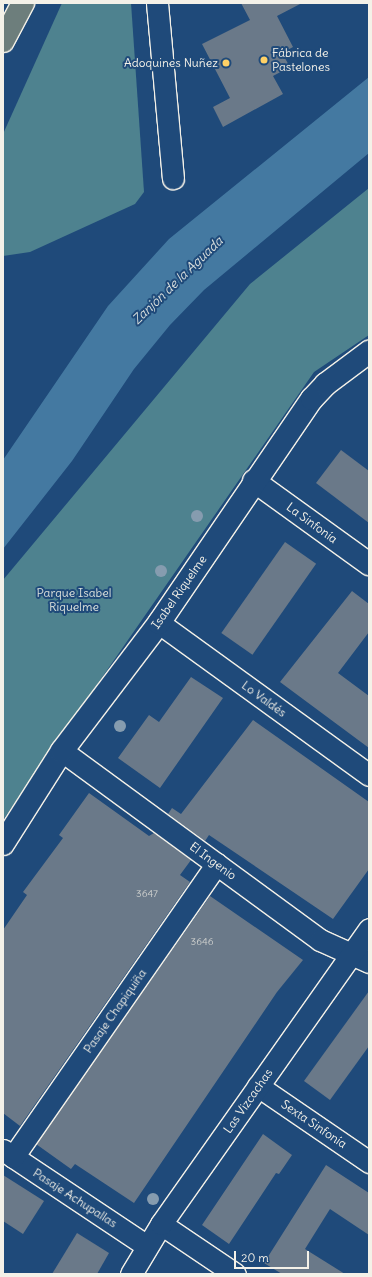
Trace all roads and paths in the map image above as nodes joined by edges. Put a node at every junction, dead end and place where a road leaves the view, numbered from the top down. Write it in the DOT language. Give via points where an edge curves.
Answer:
graph roads {
  1 [pos="23,3"];
  2 [pos="157,3"];
  3 [pos="3,41"];
  4 [pos="173,178"];
  5 [pos="369,352"];
  6 [pos="254,481"];
  7 [pos="369,564"];
  8 [pos="159,623"];
  9 [pos="62,750"];
  10 [pos="369,775"];
  11 [pos="3,844"];
  12 [pos="217,864"];
  13 [pos="369,930"];
  14 [pos="350,953"];
  15 [pos="369,962"];
  16 [pos="258,1086"];
  17 [pos="8,1154"];
  18 [pos="369,1162"];
  19 [pos="162,1224"];
  20 [pos="147,1246"];
  21 [pos="131,1274"];
  22 [pos="235,1274"];
  1 -- 3 [label="main road"];
  2 -- 4 [label="street"];
  5 -- 6 [label="street, Isabel Riquelme" via="326,384 312,399"];
  6 -- 7 [label="street, La Sinfonía"];
  6 -- 8 [label="street, Isabel Riquelme"];
  8 -- 9 [label="street, Isabel Riquelme"];
  8 -- 10 [label="street, Lo Valdés"];
  9 -- 11 [label="street, Isabel Riquelme"];
  9 -- 12 [label="street, El Ingenio"];
  12 -- 14 [label="street, El Ingenio" via="320,940"];
  12 -- 17 [label="street, Pasaje Chapiquiña"];
  13 -- 14 [label="street, Las Vizcachas"];
  14 -- 15 [label="street, El Ingenio"];
  14 -- 16 [label="street, Las Vizcachas"];
  16 -- 18 [label="street, Sexta Sinfonía"];
  16 -- 19 [label="street, Las Vizcachas"];
  17 -- 20 [label="street, Pasaje Achupallas"];
  19 -- 20 [label="street, Las Vizcachas"];
  19 -- 22 [label="street"];
  20 -- 21 [label="street, Las Vizcachas"];
}
